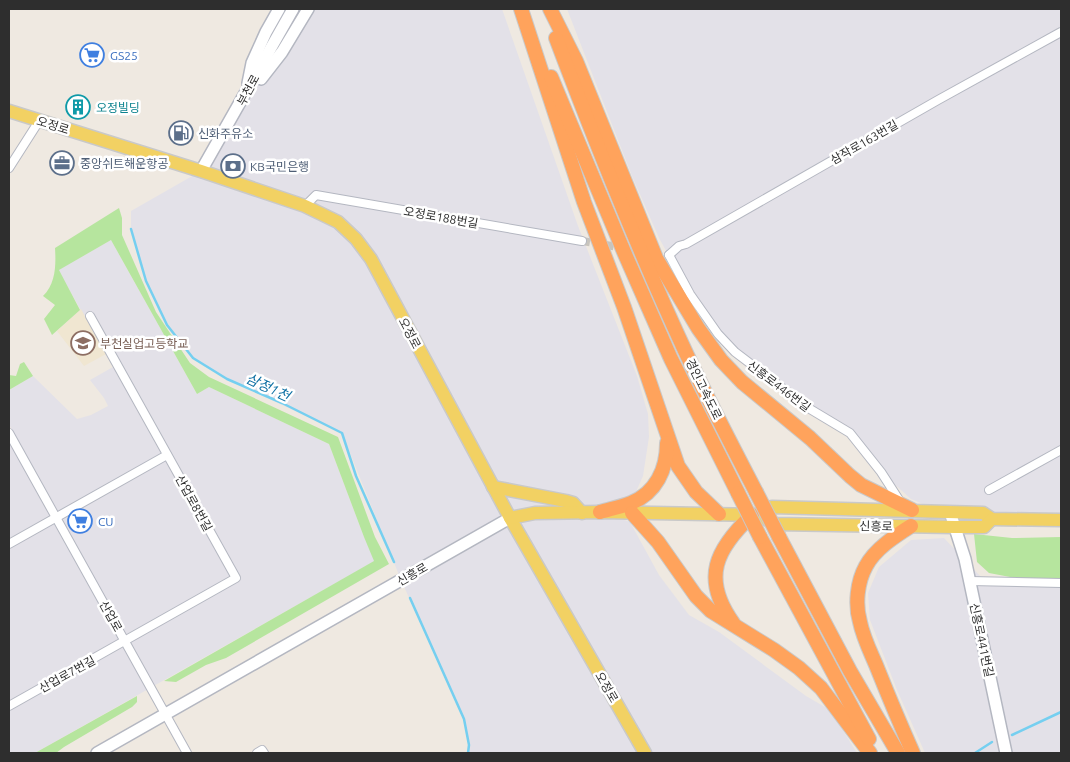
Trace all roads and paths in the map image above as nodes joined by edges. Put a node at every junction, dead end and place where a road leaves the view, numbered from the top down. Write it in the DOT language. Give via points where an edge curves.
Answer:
graph roads {
  1 [pos="279,9"];
  2 [pos="293,9"];
  3 [pos="308,9"];
  4 [pos="522,9"];
  5 [pos="545,9"];
  6 [pos="550,9"];
  7 [pos="1061,32"];
  8 [pos="246,95"];
  9 [pos="9,111"];
  10 [pos="39,121"];
  11 [pos="9,168"];
  12 [pos="201,171"];
  13 [pos="304,206"];
  14 [pos="582,241"];
  15 [pos="667,255"];
  16 [pos="90,316"];
  17 [pos="9,433"];
  18 [pos="666,435"];
  19 [pos="1061,450"];
  20 [pos="167,455"];
  21 [pos="493,486"];
  22 [pos="989,490"];
  23 [pos="907,507"];
  24 [pos="582,512"];
  25 [pos="600,512"];
  26 [pos="950,512"];
  27 [pos="632,513"];
  28 [pos="719,514"];
  29 [pos="756,515"];
  30 [pos="56,518"];
  31 [pos="510,518"];
  32 [pos="992,519"];
  33 [pos="1061,520"];
  34 [pos="911,526"];
  35 [pos="955,527"];
  36 [pos="9,544"];
  37 [pos="970,581"];
  38 [pos="1061,583"];
  39 [pos="737,628"];
  40 [pos="125,641"];
  41 [pos="9,706"];
  42 [pos="166,714"];
  43 [pos="97,753"];
  44 [pos="187,753"];
  45 [pos="257,753"];
  46 [pos="264,753"];
  47 [pos="645,753"];
  48 [pos="870,753"];
  49 [pos="876,753"];
  50 [pos="898,753"];
  51 [pos="913,753"];
  52 [pos="1006,753"];
  1 -- 8 [label="street" via="252,63"];
  2 -- 8 [label="street, 부천로"];
  3 -- 8 [label="street" via="282,52"];
  4 -- 18 [label="highway" via="578,184 624,307"];
  4 -- 49 [label="highway, 경인고속도로, bridge" via="671,359 760,537"];
  5 -- 50 [label="highway, 경인고속도로, bridge" via="598,149 686,353 779,537"];
  6 -- 23 [label="highway" via="576,61 656,258 698,328 742,382 850,476 861,485"];
  7 -- 15 [label="street, 삼작로163번길"];
  8 -- 12 [label="street, 부천로"];
  9 -- 10 [label="main road, 오정로"];
  10 -- 11 [label="street"];
  10 -- 12 [label="main road, 오정로"];
  12 -- 13 [label="main road, 오정로"];
  13 -- 14 [label="street, 오정로188번길" via="316,195"];
  13 -- 21 [label="main road, 오정로" via="338,222 371,259"];
  15 -- 23 [label="street, 신흥로446번길" via="718,334 735,352 810,409 850,433"];
  16 -- 20 [label="street, 산업로8번길"];
  17 -- 30 [label="street, 산업로"];
  18 -- 25 [label="highway" via="662,475 649,492 631,503"];
  18 -- 28 [label="highway" via="686,479"];
  19 -- 22 [label="street"];
  20 -- 30 [label="street"];
  20 -- 40 [label="street, 산업로8번길" via="236,578"];
  21 -- 24 [label="main road" via="573,503"];
  21 -- 31 [label="main road, 오정로"];
  23 -- 26 [label="main road, 신흥로"];
  23 -- 29 [label="main road, 신흥로" via="772,507"];
  24 -- 25 [label="main road, 신흥로"];
  24 -- 31 [label="main road, 신흥로"];
  25 -- 27 [label="main road, 신흥로"];
  26 -- 32 [label="main road, 신흥로" via="984,513"];
  26 -- 35 [label="street, 신흥로441번길"];
  27 -- 28 [label="main road, 신흥로"];
  27 -- 39 [label="highway" via="658,542 696,596"];
  28 -- 29 [label="main road, 신흥로"];
  29 -- 34 [label="main road, 신흥로" via="775,524"];
  29 -- 39 [label="highway" via="726,542 716,566 717,593"];
  30 -- 36 [label="street"];
  30 -- 40 [label="street, 산업로"];
  31 -- 42 [label="street, 신흥로"];
  31 -- 47 [label="main road, 오정로"];
  32 -- 33 [label="main road, 신흥로"];
  32 -- 35 [label="main road, 신흥로" via="984,527"];
  34 -- 35 [label="main road, 신흥로"];
  34 -- 51 [label="highway" via="885,545 866,566 857,602 859,622"];
  35 -- 37 [label="street, 신흥로441번길"];
  37 -- 38 [label="street"];
  37 -- 52 [label="street, 신흥로441번길"];
  39 -- 48 [label="highway" via="774,650 820,688"];
  40 -- 41 [label="street, 산업로7번길"];
  40 -- 42 [label="street, 산업로"];
  42 -- 43 [label="street, 신흥로"];
  42 -- 44 [label="street, 산업로"];
  45 -- 46 [label="street" via="262,750"];
}
